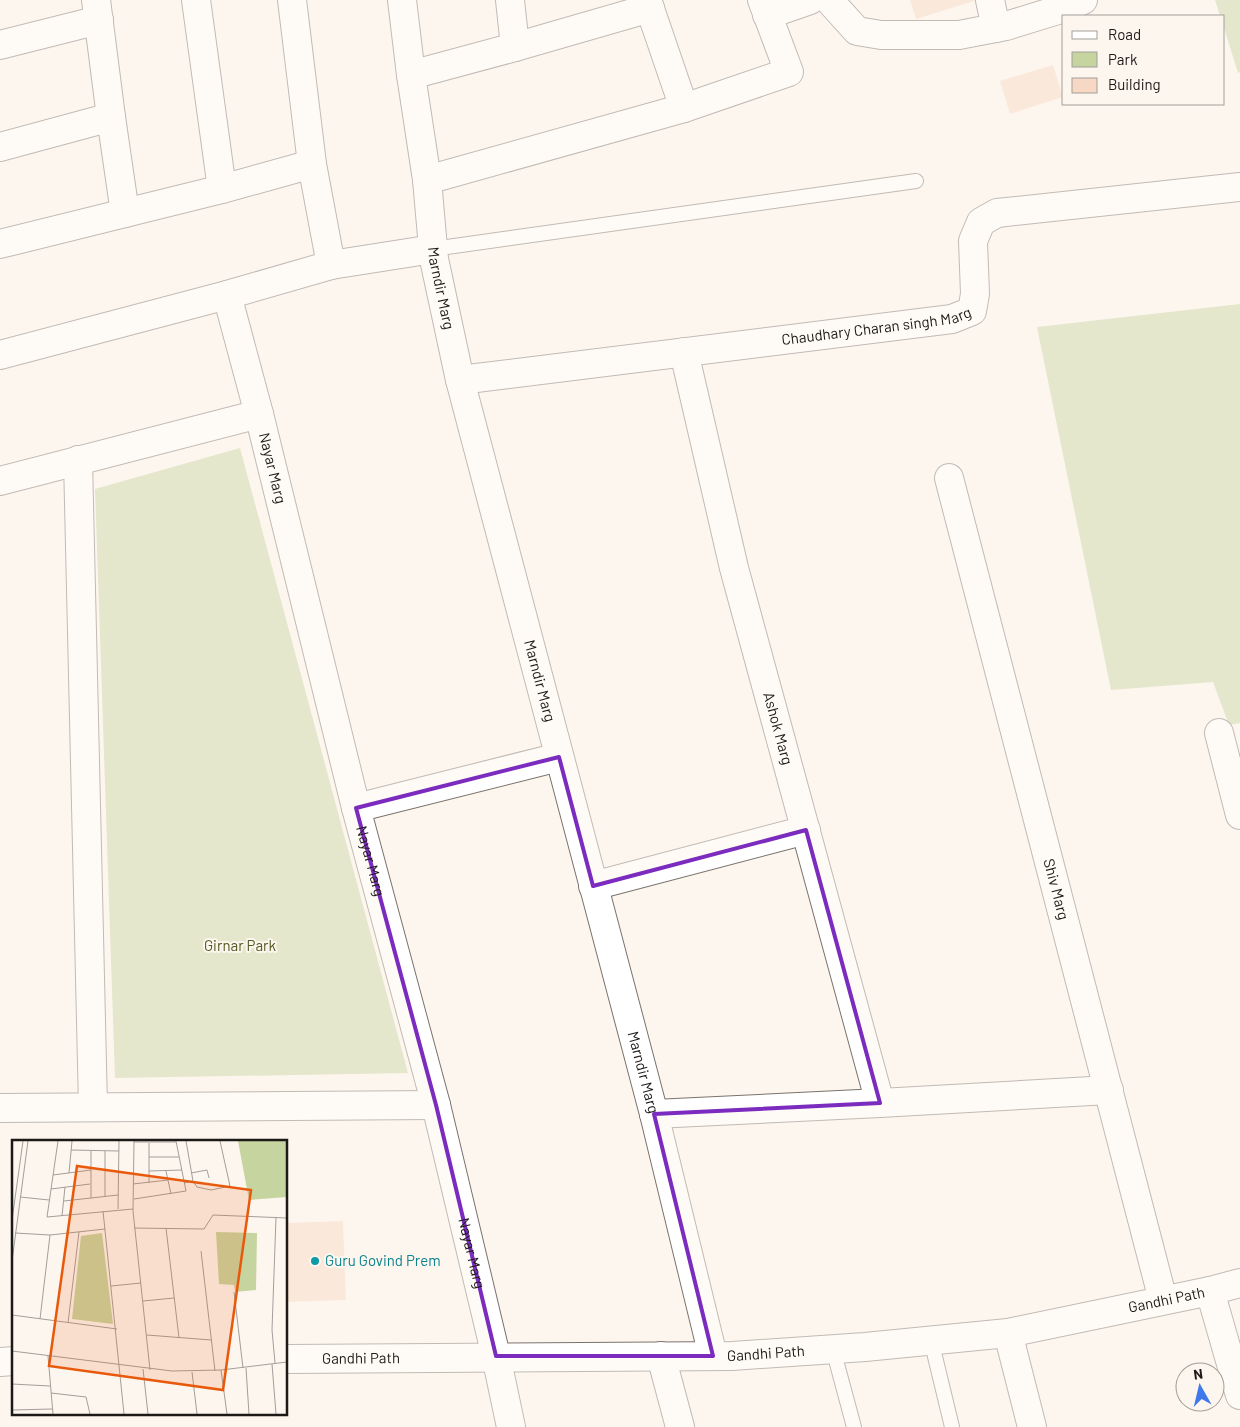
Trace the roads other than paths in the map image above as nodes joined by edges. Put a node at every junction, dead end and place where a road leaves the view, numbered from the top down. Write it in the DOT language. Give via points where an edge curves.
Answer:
graph roads {
  1 [pos="196,0"];
  2 [pos="292,0"];
  3 [pos="402,0"];
  4 [pos="510,0"];
  5 [pos="810,0"];
  6 [pos="829,0"];
  7 [pos="990,0"];
  8 [pos="1083,0"];
  9 [pos="648,4"];
  10 [pos="765,7"];
  11 [pos="98,10"];
  12 [pos="996,28"];
  13 [pos="0,45"];
  14 [pos="515,47"];
  15 [pos="411,76"];
  16 [pos="684,108"];
  17 [pos="111,117"];
  18 [pos="0,147"];
  19 [pos="312,164"];
  20 [pos="427,180"];
  21 [pos="916,181"];
  22 [pos="1240,188"];
  23 [pos="222,189"];
  24 [pos="125,213"];
  25 [pos="0,244"];
  26 [pos="433,249"];
  27 [pos="331,265"];
  28 [pos="227,294"];
  29 [pos="684,352"];
  30 [pos="0,355"];
  31 [pos="460,380"];
  32 [pos="259,414"];
  33 [pos="78,460"];
  34 [pos="949,478"];
  35 [pos="0,481"];
  36 [pos="1219,733"];
  37 [pos="559,757"];
  38 [pos="356,808"];
  39 [pos="1240,815"];
  40 [pos="806,830"];
  41 [pos="593,886"];
  42 [pos="1109,1090"];
  43 [pos="880,1103"];
  44 [pos="436,1105"];
  45 [pos="93,1107"];
  46 [pos="0,1108"];
  47 [pos="654,1114"];
  48 [pos="1240,1283"];
  49 [pos="1210,1291"];
  50 [pos="1163,1300"];
  51 [pos="1008,1333"];
  52 [pos="931,1340"];
  53 [pos="833,1349"];
  54 [pos="496,1356"];
  55 [pos="661,1356"];
  56 [pos="713,1356"];
  57 [pos="288,1358"];
  58 [pos="1240,1395"];
  59 [pos="512,1427"];
  60 [pos="680,1427"];
  61 [pos="854,1427"];
  62 [pos="952,1427"];
  63 [pos="1032,1427"];
  1 -- 23 [label="street"];
  2 -- 19 [label="street"];
  3 -- 15 [label="street, Marndir Marg"];
  4 -- 14 [label="street"];
  5 -- 10 [label="street"];
  6 -- 12 [label="street" via="857,31 881,35 959,35"];
  7 -- 12 [label="street"];
  8 -- 12 [label="street" via="1061,10"];
  9 -- 14 [label="street"];
  9 -- 16 [label="street"];
  10 -- 16 [label="street" via="789,72"];
  11 -- 13 [label="street"];
  11 -- 17 [label="street"];
  14 -- 15 [label="street"];
  15 -- 20 [label="street, Marndir Marg"];
  16 -- 20 [label="street"];
  17 -- 18 [label="street"];
  17 -- 24 [label="street"];
  19 -- 23 [label="street"];
  19 -- 27 [label="street"];
  20 -- 26 [label="street, Marndir Marg"];
  21 -- 26 [label="lane"];
  22 -- 29 [label="street, Chaudhary Charan singh Marg" via="997,213 981,222 974,241 976,294 972,311 952,319"];
  23 -- 24 [label="street"];
  24 -- 25 [label="street"];
  26 -- 27 [label="street"];
  26 -- 31 [label="street, Marndir Marg"];
  27 -- 28 [label="street"];
  28 -- 30 [label="street"];
  28 -- 32 [label="street, Nayar Marg"];
  29 -- 31 [label="street, Chaudhary Charan singh Marg"];
  29 -- 40 [label="street, Ashok Marg" via="734,568"];
  31 -- 37 [label="street, Marndir Marg"];
  32 -- 33 [label="street"];
  32 -- 38 [label="street, Nayar Marg"];
  33 -- 35 [label="street"];
  33 -- 45 [label="street"];
  34 -- 42 [label="street, Shiv Marg"];
  36 -- 39 [label="street"];
  37 -- 38 [label="street"];
  37 -- 41 [label="street, Marndir Marg"];
  38 -- 44 [label="street, Nayar Marg"];
  40 -- 41 [label="street"];
  40 -- 43 [label="street, Ashok Marg"];
  41 -- 47 [label="street, Marndir Marg"];
  42 -- 43 [label="street"];
  42 -- 50 [label="street, Shiv Marg"];
  43 -- 47 [label="street"];
  44 -- 45 [label="street"];
  44 -- 54 [label="street, Nayar Marg"];
  45 -- 46 [label="street"];
  47 -- 56 [label="street, Marndir Marg"];
  48 -- 49 [label="street, Gandhi Path"];
  49 -- 50 [label="street, Gandhi Path"];
  49 -- 58 [label="street"];
  50 -- 51 [label="street, Gandhi Path"];
  51 -- 52 [label="street, Gandhi Path"];
  51 -- 63 [label="street"];
  52 -- 53 [label="street, Gandhi Path"];
  52 -- 62 [label="lane"];
  53 -- 56 [label="street, Gandhi Path"];
  53 -- 61 [label="lane"];
  54 -- 55 [label="street, Gandhi Path"];
  54 -- 57 [label="street, Gandhi Path"];
  54 -- 59 [label="street, Nayar Marg"];
  55 -- 56 [label="street, Gandhi Path"];
  55 -- 60 [label="street"];
}
